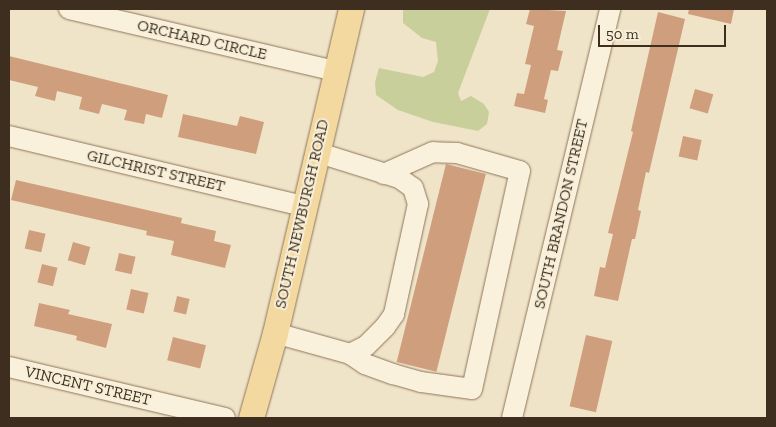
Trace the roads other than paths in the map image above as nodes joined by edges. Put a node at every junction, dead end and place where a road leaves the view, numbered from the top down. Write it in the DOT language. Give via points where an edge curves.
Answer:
graph roads {
  1 [pos="69,9"];
  2 [pos="351,9"];
  3 [pos="610,9"];
  4 [pos="336,71"];
  5 [pos="9,136"];
  6 [pos="316,152"];
  7 [pos="384,174"];
  8 [pos="303,206"];
  9 [pos="275,333"];
  10 [pos="350,354"];
  11 [pos="9,367"];
  12 [pos="225,418"];
  13 [pos="251,418"];
  14 [pos="512,418"];
  1 -- 4 [label="street, ORCHARD CIRCLE"];
  2 -- 4 [label="main road, SOUTH NEWBURGH ROAD"];
  3 -- 14 [label="street, SOUTH BRANDON STREET"];
  4 -- 6 [label="main road, SOUTH NEWBURGH ROAD"];
  5 -- 8 [label="street, GILCHRIST STREET"];
  6 -- 7 [label="street"];
  6 -- 8 [label="main road, SOUTH NEWBURGH ROAD"];
  7 -- 10 [label="street" via="399,178 413,188 418,204 394,314 386,327 366,346"];
  7 -- 10 [label="street" via="433,152 457,153 520,171 472,389 421,382 393,374 365,364"];
  8 -- 9 [label="main road, SOUTH NEWBURGH ROAD"];
  9 -- 10 [label="street"];
  9 -- 13 [label="main road, SOUTH NEWBURGH ROAD"];
  11 -- 12 [label="street, VINCENT STREET"];
}
